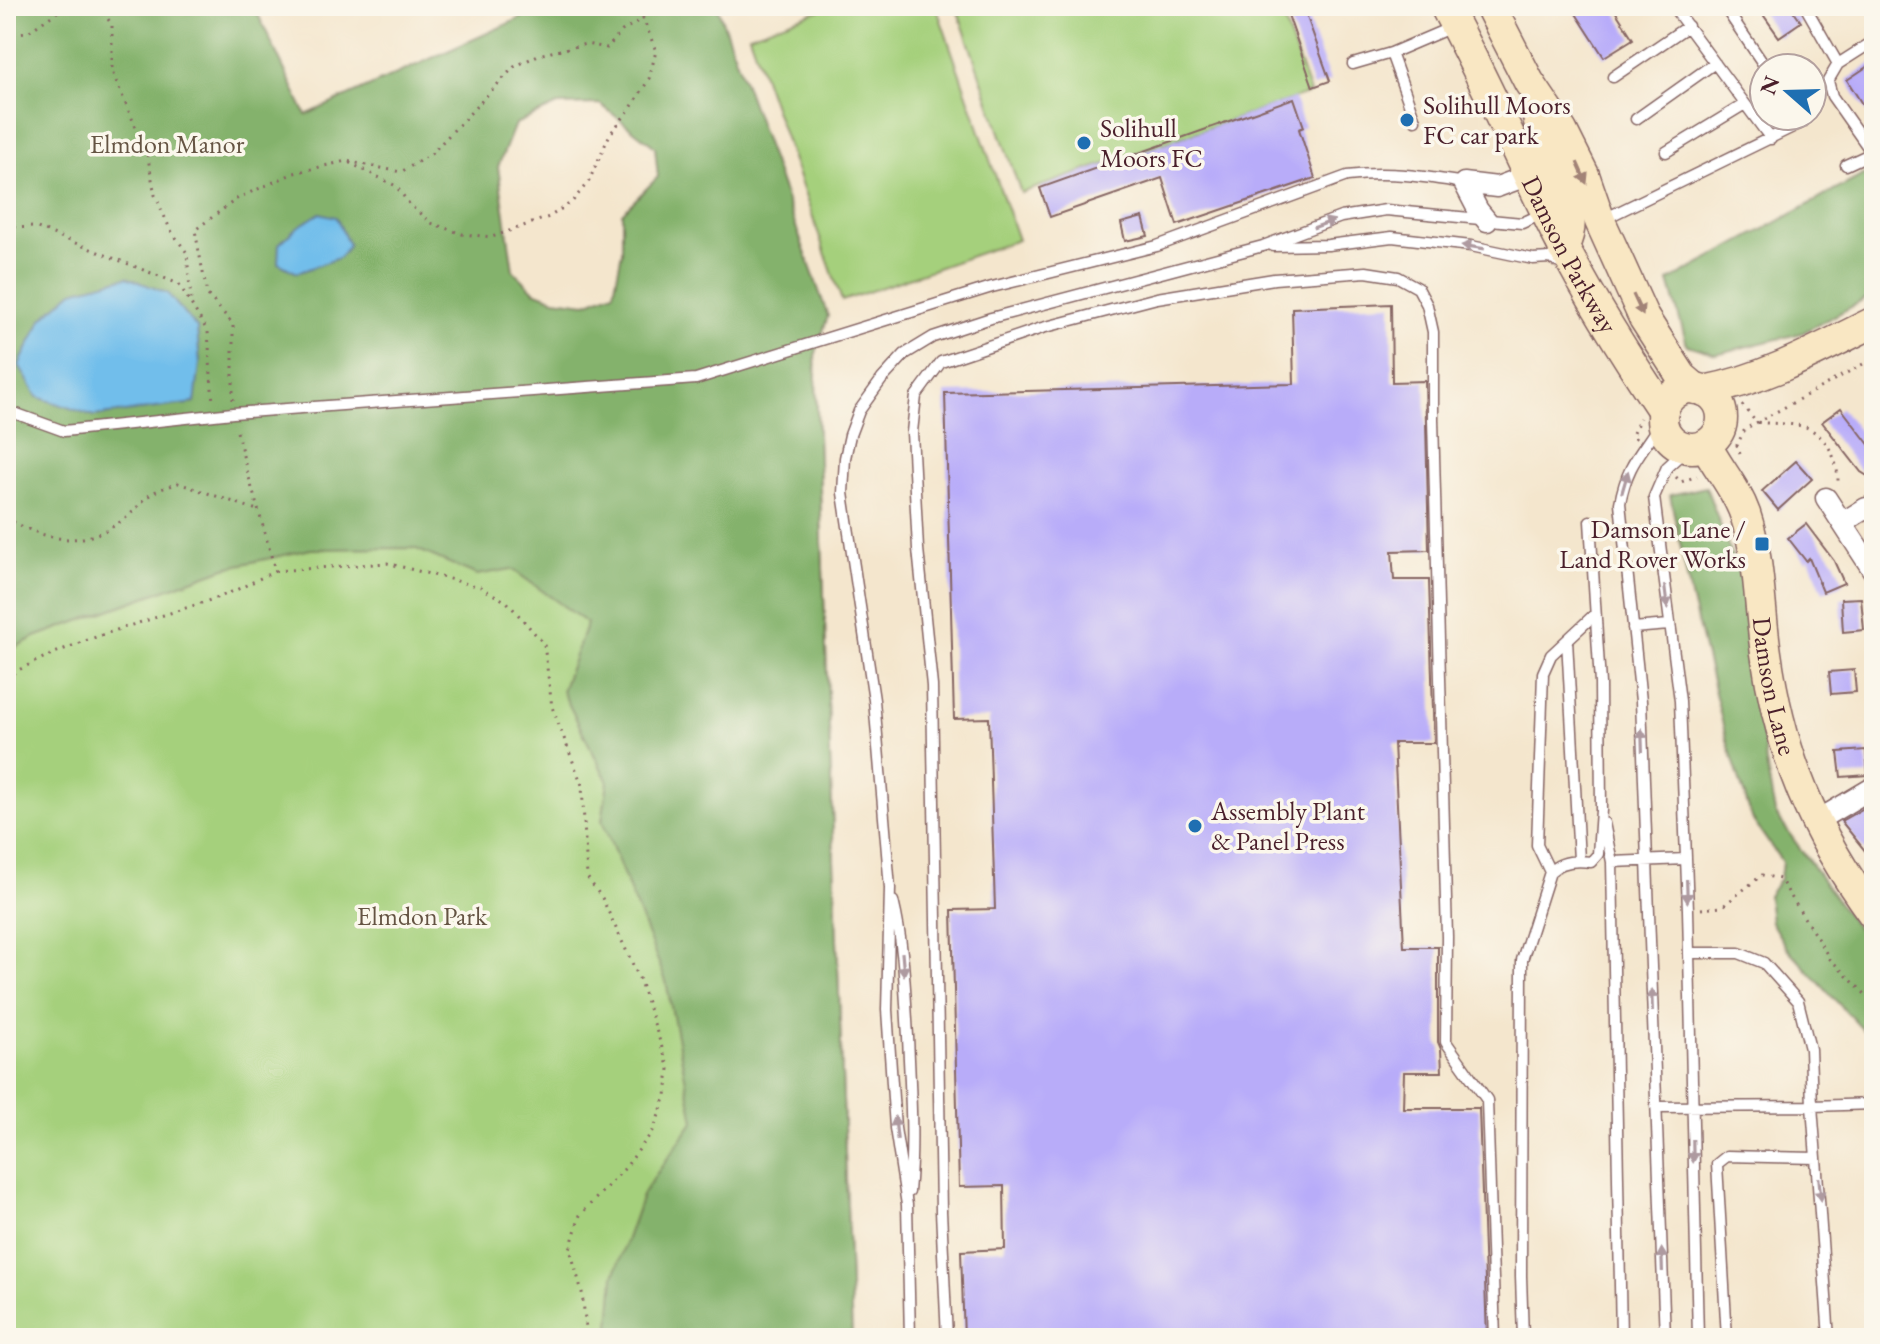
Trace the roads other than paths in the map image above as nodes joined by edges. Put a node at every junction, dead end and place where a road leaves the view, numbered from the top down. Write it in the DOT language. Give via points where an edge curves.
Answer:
graph roads {
  1 [pos="1490,6"];
  2 [pos="1686,6"];
  3 [pos="1724,6"];
  4 [pos="1805,6"];
  5 [pos="1450,16"];
  6 [pos="1688,26"];
  7 [pos="1874,41"];
  8 [pos="1755,52"];
  9 [pos="1391,53"];
  10 [pos="1715,63"];
  11 [pos="1353,64"];
  12 [pos="1838,64"];
  13 [pos="1613,77"];
  14 [pos="1529,82"];
  15 [pos="1745,104"];
  16 [pos="1636,119"];
  17 [pos="1415,120"];
  18 [pos="1782,132"];
  19 [pos="1771,139"];
  20 [pos="1666,152"];
  21 [pos="1873,152"];
  22 [pos="1846,165"];
  23 [pos="1529,175"];
  24 [pos="1464,183"];
  25 [pos="1558,214"];
  26 [pos="1487,221"];
  27 [pos="1603,227"];
  28 [pos="1263,246"];
  29 [pos="1557,252"];
  30 [pos="1874,322"];
  31 [pos="1773,372"];
  32 [pos="1700,390"];
  33 [pos="6,410"];
  34 [pos="1663,414"];
  35 [pos="1705,439"];
  36 [pos="1826,498"];
  37 [pos="1866,508"];
  38 [pos="1590,521"];
  39 [pos="1842,523"];
  40 [pos="1874,572"];
  41 [pos="1595,614"];
  42 [pos="1669,625"];
  43 [pos="1633,628"];
  44 [pos="1567,640"];
  45 [pos="1874,787"];
  46 [pos="1601,810"];
  47 [pos="1815,822"];
  48 [pos="1686,859"];
  49 [pos="1579,860"];
  50 [pos="1647,861"];
  51 [pos="1612,862"];
  52 [pos="1550,872"];
  53 [pos="890,888"];
  54 [pos="1874,915"];
  55 [pos="1689,953"];
  56 [pos="1874,1104"];
  57 [pos="1812,1106"];
  58 [pos="1656,1107"];
  59 [pos="1692,1107"];
  60 [pos="1816,1158"];
  61 [pos="907,1205"];
  62 [pos="910,1338"];
  63 [pos="947,1338"];
  64 [pos="1495,1338"];
  65 [pos="1523,1338"];
  66 [pos="1621,1338"];
  67 [pos="1665,1338"];
  68 [pos="1698,1338"];
  69 [pos="1727,1338"];
  70 [pos="1829,1338"];
  1 -- 14 [label="street, Damson Parkway"];
  2 -- 6 [label="lane" via="1677,12"];
  3 -- 8 [label="lane"];
  4 -- 12 [label="lane"];
  5 -- 9 [label="lane"];
  5 -- 23 [label="street, Damson Parkway"];
  6 -- 10 [label="lane"];
  6 -- 13 [label="lane"];
  7 -- 12 [label="lane"];
  9 -- 11 [label="lane"];
  9 -- 17 [label="lane"];
  10 -- 15 [label="lane"];
  10 -- 16 [label="lane"];
  12 -- 21 [label="lane" via="1828,81 1832,96"];
  14 -- 25 [label="street" via="1547,150 1567,196"];
  14 -- 27 [label="street, Damson Parkway, one-way" via="1562,131"];
  15 -- 19 [label="lane"];
  15 -- 20 [label="lane"];
  18 -- 19 [label="lane"];
  19 -- 27 [label="lane"];
  21 -- 22 [label="lane"];
  23 -- 24 [label="street" via="1497,187"];
  23 -- 25 [label="street, Damson Parkway"];
  24 -- 26 [label="street"];
  24 -- 33 [label="lane" via="1404,173 1347,176 1157,246 992,287 696,379 233,413 64,431"];
  25 -- 26 [label="lane" via="1522,223"];
  25 -- 27 [label="street"];
  25 -- 29 [label="street, Damson Parkway"];
  28 -- 26 [label="lane, one-way" via="1341,217 1386,210"];
  27 -- 32 [label="street, Damson Parkway, one-way" via="1644,318 1682,377"];
  29 -- 28 [label="lane, one-way" via="1533,259 1392,237"];
  28 -- 53 [label="lane" via="933,337 905,354 859,411 845,458 843,493 874,700"];
  29 -- 34 [label="street, Damson Parkway" via="1583,281"];
  30 -- 31 [label="street"];
  31 -- 32 [label="street"];
  31 -- 35 [label="street"];
  32 -- 34 [label="street" via="1676,394"];
  32 -- 35 [label="street" via="1719,405"];
  34 -- 35 [label="street" via="1669,438"];
  43 -- 34 [label="lane, one-way" via="1620,503 1632,462"];
  35 -- 42 [label="lane, one-way" via="1667,467 1654,497"];
  35 -- 47 [label="street, Damson Lane" via="1738,495 1750,528 1777,716"];
  36 -- 39 [label="street"];
  37 -- 39 [label="street"];
  38 -- 41 [label="lane"];
  39 -- 40 [label="street"];
  41 -- 44 [label="lane"];
  41 -- 46 [label="lane"];
  42 -- 43 [label="lane"];
  42 -- 48 [label="lane" via="1680,701"];
  50 -- 43 [label="lane, one-way"];
  44 -- 49 [label="lane"];
  44 -- 52 [label="lane" via="1551,655 1543,673 1537,845"];
  45 -- 47 [label="street"];
  46 -- 49 [label="lane" via="1598,854 1591,862"];
  46 -- 51 [label="lane"];
  47 -- 54 [label="street, Damson Lane"];
  48 -- 50 [label="lane"];
  48 -- 55 [label="lane, one-way"];
  49 -- 52 [label="lane"];
  50 -- 51 [label="lane"];
  58 -- 50 [label="lane, one-way"];
  51 -- 66 [label="lane"];
  52 -- 65 [label="lane" via="1522,960"];
  61 -- 53 [label="lane, one-way" via="895,1128 887,1010"];
  53 -- 61 [label="lane, one-way" via="900,931 909,1054"];
  55 -- 57 [label="lane" via="1739,953 1764,963 1798,1001 1810,1049"];
  55 -- 59 [label="lane"];
  56 -- 57 [label="lane"];
  57 -- 59 [label="lane"];
  57 -- 60 [label="lane"];
  58 -- 59 [label="lane"];
  67 -- 58 [label="lane, one-way"];
  59 -- 68 [label="lane, one-way"];
  60 -- 69 [label="lane" via="1727,1156 1717,1164"];
  60 -- 70 [label="lane, one-way"];
  61 -- 62 [label="lane"];
  63 -- 64 [label="lane" via="932,686 918,549 912,432 916,396 941,362 1042,328 1157,298 1274,279 1366,272 1398,277 1418,288 1433,332 1446,1042 1487,1100"];
}
